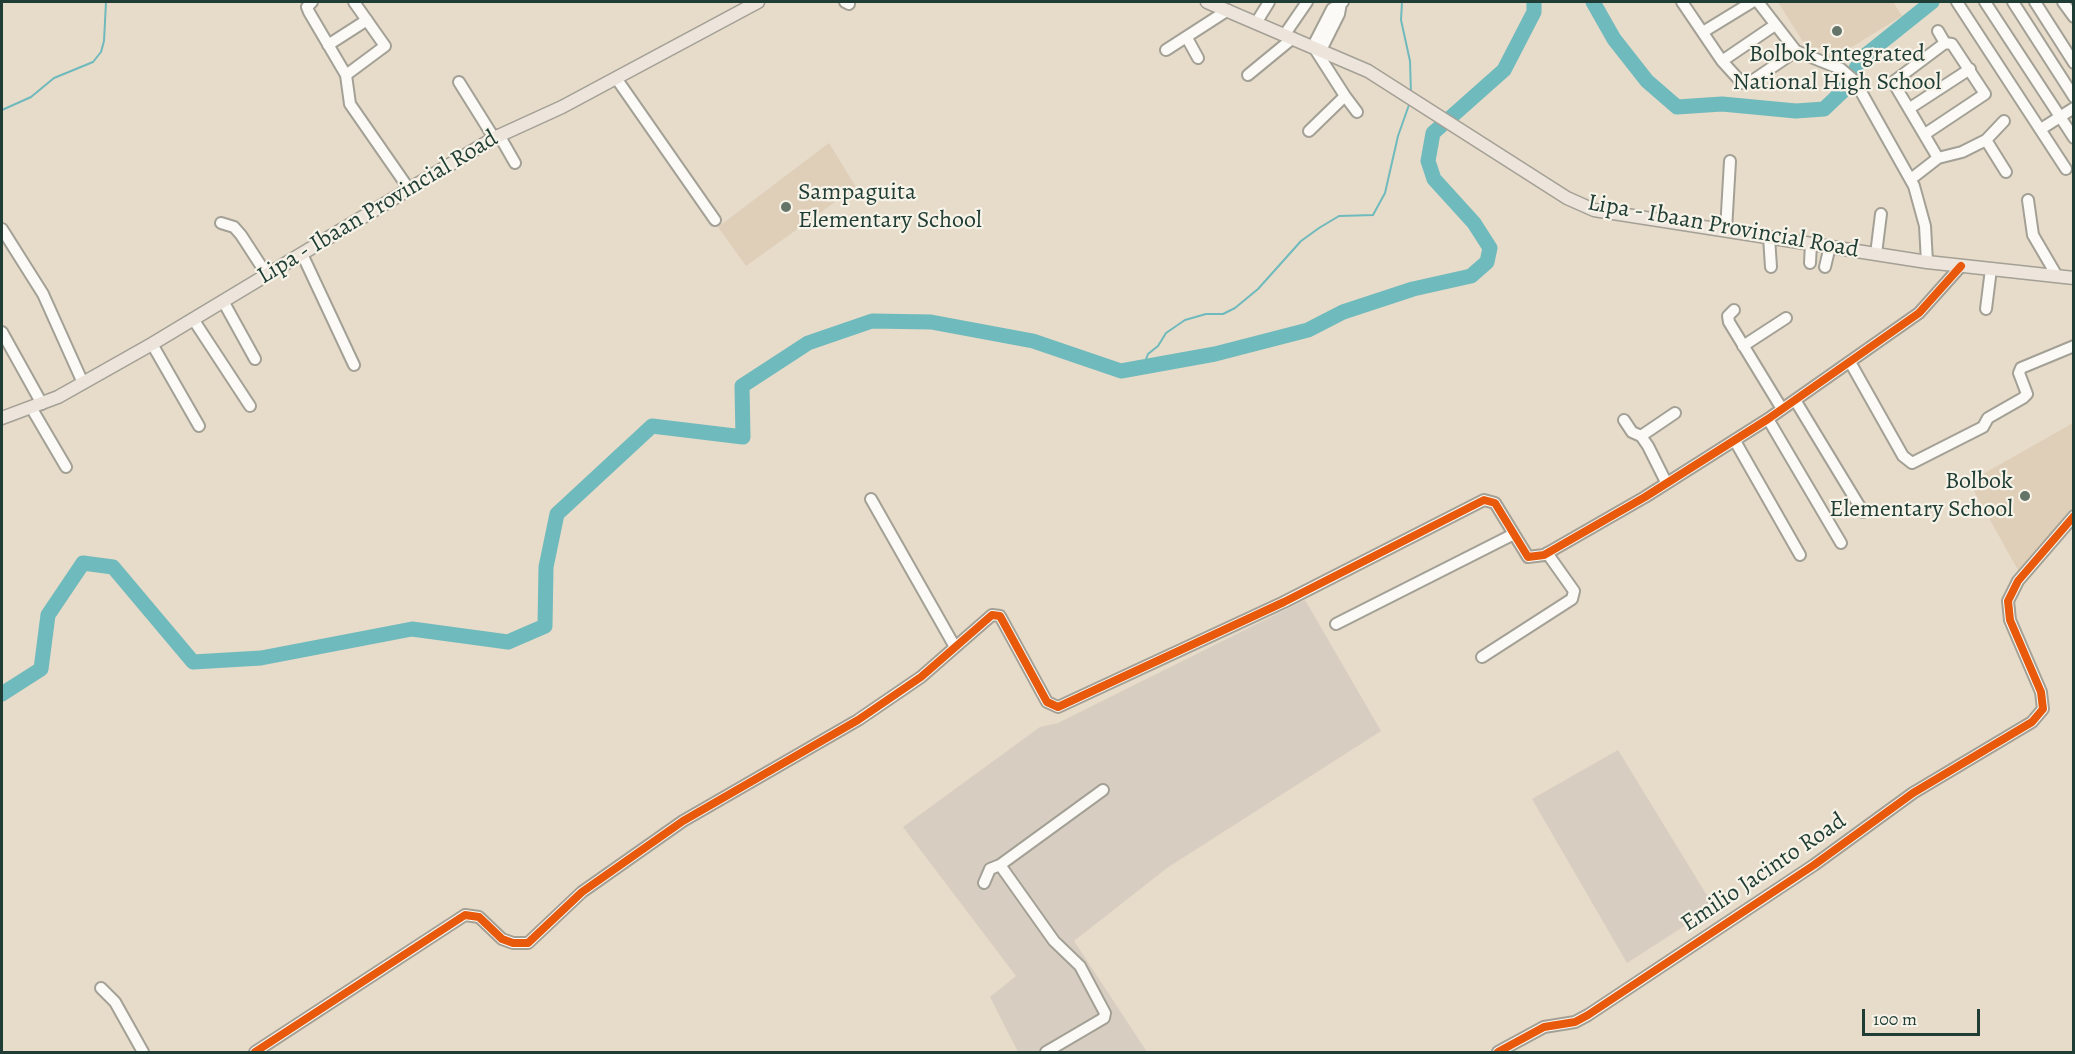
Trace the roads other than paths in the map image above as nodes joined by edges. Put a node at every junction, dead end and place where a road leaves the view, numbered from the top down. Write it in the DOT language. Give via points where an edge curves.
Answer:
graph roads {
  1 [pos="312,2"];
  2 [pos="354,2"];
  3 [pos="758,2"];
  4 [pos="1207,2"];
  5 [pos="1269,2"];
  6 [pos="1307,2"];
  7 [pos="1342,2"];
  8 [pos="1682,2"];
  9 [pos="1752,2"];
  10 [pos="1758,2"];
  11 [pos="1957,2"];
  12 [pos="1985,2"];
  13 [pos="2013,2"];
  14 [pos="2035,2"];
  15 [pos="2063,2"];
  16 [pos="1224,6"];
  17 [pos="2073,16"];
  18 [pos="367,20"];
  19 [pos="1256,22"];
  20 [pos="1775,25"];
  21 [pos="1938,31"];
  22 [pos="1703,32"];
  23 [pos="1289,36"];
  24 [pos="1187,38"];
  25 [pos="1945,43"];
  26 [pos="328,45"];
  27 [pos="1317,48"];
  28 [pos="1166,50"];
  29 [pos="1796,51"];
  30 [pos="1198,58"];
  31 [pos="1722,61"];
  32 [pos="2073,63"];
  33 [pos="1970,69"];
  34 [pos="346,75"];
  35 [pos="1248,75"];
  36 [pos="616,78"];
  37 [pos="459,82"];
  38 [pos="1345,96"];
  39 [pos="2073,97"];
  40 [pos="1910,108"];
  41 [pos="2073,108"];
  42 [pos="1357,112"];
  43 [pos="2060,117"];
  44 [pos="2004,121"];
  45 [pos="2042,129"];
  46 [pos="1308,132"];
  47 [pos="1925,134"];
  48 [pos="497,136"];
  49 [pos="2073,138"];
  50 [pos="1986,140"];
  51 [pos="1938,158"];
  52 [pos="1730,161"];
  53 [pos="515,163"];
  54 [pos="2066,169"];
  55 [pos="2006,172"];
  56 [pos="1911,179"];
  57 [pos="409,189"];
  58 [pos="2028,200"];
  59 [pos="1881,214"];
  60 [pos="715,220"];
  61 [pos="221,222"];
  62 [pos="2,229"];
  63 [pos="1726,230"];
  64 [pos="1769,237"];
  65 [pos="1811,243"];
  66 [pos="1830,246"];
  67 [pos="302,254"];
  68 [pos="1876,254"];
  69 [pos="1927,262"];
  70 [pos="1810,263"];
  71 [pos="1961,266"];
  72 [pos="1771,267"];
  73 [pos="1825,267"];
  74 [pos="1990,269"];
  75 [pos="267,275"];
  76 [pos="2057,276"];
  77 [pos="2073,278"];
  78 [pos="223,301"];
  79 [pos="1986,309"];
  80 [pos="1734,310"];
  81 [pos="1786,318"];
  82 [pos="193,319"];
  83 [pos="2,332"];
  84 [pos="152,344"];
  85 [pos="1743,345"];
  86 [pos="2073,346"];
  87 [pos="255,358"];
  88 [pos="1850,362"];
  89 [pos="354,365"];
  90 [pos="83,383"];
  91 [pos="1795,400"];
  92 [pos="37,406"];
  93 [pos="250,406"];
  94 [pos="1782,409"];
  95 [pos="1675,413"];
  96 [pos="2,418"];
  97 [pos="1768,419"];
  98 [pos="1624,420"];
  99 [pos="199,426"];
  100 [pos="1641,436"];
  101 [pos="1735,441"];
  102 [pos="66,467"];
  103 [pos="1666,482"];
  104 [pos="872,499"];
  105 [pos="1863,512"];
  106 [pos="2073,516"];
  107 [pos="1514,534"];
  108 [pos="1841,543"];
  109 [pos="1546,553"];
  110 [pos="1800,555"];
  111 [pos="1336,624"];
  112 [pos="955,647"];
  113 [pos="1482,657"];
  114 [pos="1103,790"];
  115 [pos="1000,865"];
  116 [pos="984,883"];
  117 [pos="101,988"];
  118 [pos="143,1053"];
  119 [pos="255,1053"];
  120 [pos="1046,1053"];
  121 [pos="1498,1053"];
  1 -- 26 [label="street" via="307,7"];
  2 -- 18 [label="street"];
  3 -- 36 [label="main road, Lipa - Ibaan Provincial Road"];
  4 -- 16 [label="main road, Lipa - Ibaan Provincial Road"];
  5 -- 19 [label="street"];
  6 -- 23 [label="street"];
  7 -- 27 [label="street" via="1332,9"];
  8 -- 22 [label="street"];
  9 -- 22 [label="street"];
  10 -- 20 [label="street"];
  11 -- 45 [label="street"];
  12 -- 43 [label="street"];
  13 -- 39 [label="street"];
  14 -- 32 [label="street"];
  15 -- 17 [label="street"];
  16 -- 19 [label="main road, Lipa - Ibaan Provincial Road"];
  16 -- 24 [label="street"];
  18 -- 26 [label="street"];
  18 -- 34 [label="street" via="385,46"];
  19 -- 23 [label="main road, Lipa - Ibaan Provincial Road"];
  20 -- 29 [label="street"];
  20 -- 31 [label="street"];
  21 -- 25 [label="street"];
  22 -- 31 [label="street"];
  23 -- 27 [label="main road, Lipa - Ibaan Provincial Road"];
  23 -- 35 [label="street"];
  24 -- 28 [label="street"];
  24 -- 30 [label="street"];
  25 -- 33 [label="street" via="1952,44"];
  25 -- 40 [label="street" via="1894,80"];
  26 -- 34 [label="street"];
  27 -- 38 [label="street"];
  27 -- 63 [label="main road, Lipa - Ibaan Provincial Road" via="1368,71 1567,198 1594,210"];
  29 -- 31 [label="street" via="1746,84"];
  29 -- 56 [label="street" via="1840,69 1855,81"];
  33 -- 40 [label="street"];
  33 -- 47 [label="street" via="1985,97"];
  34 -- 57 [label="street" via="350,104"];
  36 -- 48 [label="main road, Lipa - Ibaan Provincial Road"];
  36 -- 60 [label="street"];
  37 -- 48 [label="street"];
  38 -- 42 [label="street"];
  38 -- 46 [label="street"];
  40 -- 47 [label="street"];
  41 -- 43 [label="street"];
  43 -- 45 [label="street"];
  43 -- 49 [label="street"];
  44 -- 50 [label="street"];
  45 -- 54 [label="street"];
  47 -- 51 [label="street"];
  48 -- 53 [label="street"];
  48 -- 57 [label="main road, Lipa - Ibaan Provincial Road"];
  50 -- 51 [label="street"];
  50 -- 55 [label="street"];
  51 -- 56 [label="street"];
  52 -- 63 [label="street"];
  56 -- 69 [label="street" via="1925,226"];
  57 -- 67 [label="main road, Lipa - Ibaan Provincial Road"];
  58 -- 76 [label="street" via="2033,235"];
  59 -- 68 [label="street"];
  61 -- 75 [label="street" via="241,235"];
  62 -- 90 [label="street" via="43,294"];
  63 -- 64 [label="main road, Lipa - Ibaan Provincial Road"];
  64 -- 65 [label="main road, Lipa - Ibaan Provincial Road"];
  64 -- 72 [label="street"];
  65 -- 66 [label="main road, Lipa - Ibaan Provincial Road"];
  65 -- 70 [label="street"];
  66 -- 68 [label="main road, Lipa - Ibaan Provincial Road"];
  66 -- 73 [label="street"];
  67 -- 75 [label="main road, Lipa - Ibaan Provincial Road"];
  67 -- 89 [label="street"];
  68 -- 69 [label="main road, Lipa - Ibaan Provincial Road"];
  69 -- 71 [label="main road, Lipa - Ibaan Provincial Road"];
  71 -- 74 [label="main road, Lipa - Ibaan Provincial Road"];
  71 -- 88 [label="street" via="1919,313"];
  74 -- 76 [label="main road, Lipa - Ibaan Provincial Road"];
  74 -- 79 [label="street"];
  75 -- 78 [label="main road, Lipa - Ibaan Provincial Road"];
  76 -- 77 [label="main road, Lipa - Ibaan Provincial Road"];
  78 -- 82 [label="main road, Lipa - Ibaan Provincial Road"];
  78 -- 87 [label="street"];
  80 -- 85 [label="street" via="1728,319"];
  81 -- 85 [label="street"];
  82 -- 84 [label="main road, Lipa - Ibaan Provincial Road"];
  82 -- 93 [label="street"];
  83 -- 92 [label="street"];
  84 -- 90 [label="main road, Lipa - Ibaan Provincial Road"];
  84 -- 99 [label="street"];
  85 -- 94 [label="street"];
  86 -- 88 [label="street" via="2021,368 2019,373 2027,394 2023,398 1988,418 1983,427 1912,463 1903,456"];
  88 -- 91 [label="street"];
  90 -- 92 [label="main road, Lipa - Ibaan Provincial Road"];
  91 -- 94 [label="street"];
  91 -- 105 [label="street"];
  92 -- 96 [label="main road, Lipa - Ibaan Provincial Road"];
  92 -- 102 [label="street"];
  94 -- 97 [label="street"];
  95 -- 100 [label="street"];
  97 -- 101 [label="street"];
  97 -- 108 [label="street"];
  98 -- 100 [label="street" via="1632,432"];
  100 -- 103 [label="street"];
  101 -- 103 [label="street"];
  101 -- 110 [label="street"];
  103 -- 109 [label="street"];
  104 -- 112 [label="street"];
  106 -- 121 [label="street, Emilio Jacinto Road" via="2018,581 2008,601 2010,620 2041,692 2043,709 2032,722 1913,793 1814,865 1587,1016 1544,1027"];
  107 -- 109 [label="street" via="1528,557"];
  107 -- 111 [label="street"];
  107 -- 112 [label="street" via="1495,503 1484,500 1284,602 1058,707 1047,702 998,614"];
  109 -- 113 [label="street" via="1574,591 1572,599"];
  112 -- 119 [label="street" via="921,677 858,720 683,821 582,892 528,942 502,939 479,917 465,915"];
  114 -- 115 [label="street"];
  115 -- 116 [label="street" via="990,868"];
  115 -- 120 [label="street" via="1054,941 1080,966 1105,1013 1104,1018"];
  117 -- 118 [label="street" via="115,1002"];
}
